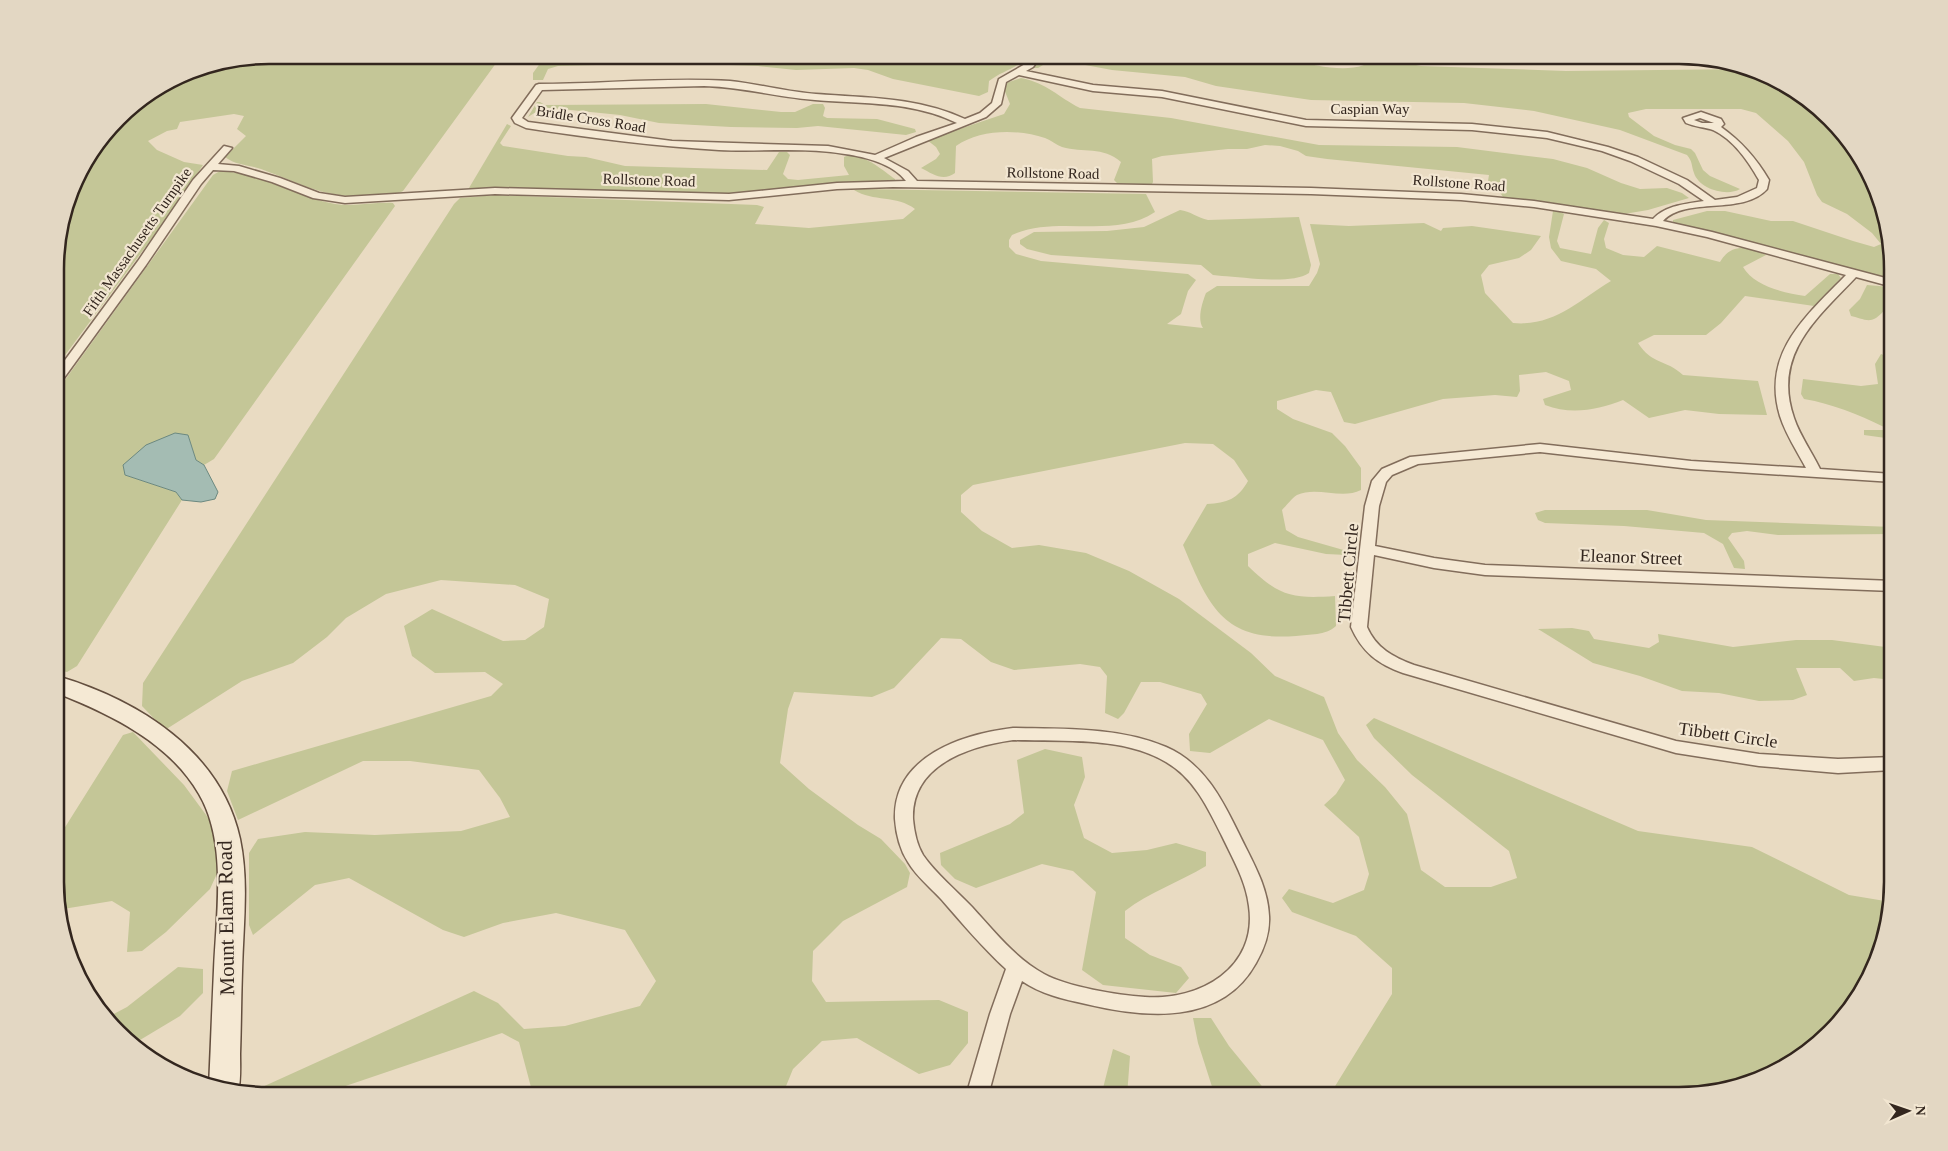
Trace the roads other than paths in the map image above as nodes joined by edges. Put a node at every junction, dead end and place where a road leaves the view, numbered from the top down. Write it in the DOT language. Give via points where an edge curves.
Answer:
graph roads {
  1 [pos="1031,64"];
  2 [pos="1017,72"];
  3 [pos="965,123"];
  4 [pos="1714,127"];
  5 [pos="227,148"];
  6 [pos="876,158"];
  7 [pos="210,167"];
  8 [pos="913,184"];
  9 [pos="1713,203"];
  10 [pos="1656,223"];
  11 [pos="1853,274"];
  12 [pos="1884,282"];
  13 [pos="64,369"];
  14 [pos="1815,472"];
  15 [pos="1884,477"];
  16 [pos="1369,549"];
  17 [pos="1884,586"];
  18 [pos="64,687"];
  19 [pos="1884,763"];
  20 [pos="1017,967"];
  21 [pos="224,1082"];
  22 [pos="980,1087"];
  1 -- 2 [label="street"];
  2 -- 3 [label="street" via="1000,83 999,99 992,109"];
  2 -- 9 [label="street, Caspian Way" via="1093,88 1180,98 1306,123 1472,127 1546,135 1634,159 1670,175"];
  3 -- 6 [label="street"];
  3 -- 6 [label="street, Bridle Cross Road" via="929,107 906,102 816,97 744,86 701,84 539,88 517,118 526,125 648,144 821,149"];
  4 -- 9 [label="street" via="1744,148 1764,184 1758,193 1750,196"];
  5 -- 7 [label="street, Fifth Massachusetts Turnpike"];
  6 -- 8 [label="street, Bridle Cross Road" via="907,176"];
  7 -- 8 [label="street, Rollstone Road" via="235,168 317,196 345,200 495,191 722,197 844,185"];
  7 -- 13 [label="street, Fifth Massachusetts Turnpike"];
  8 -- 10 [label="street, Rollstone Road" via="1433,195 1534,204"];
  9 -- 10 [label="street" via="1665,214"];
  10 -- 11 [label="street, Rollstone Road"];
  11 -- 12 [label="street, Rollstone Road"];
  11 -- 14 [label="street" via="1799,332 1782,365 1786,417"];
  14 -- 15 [label="street, Tibbett Circle"];
  14 -- 16 [label="street, Tibbett Circle" via="1691,465 1540,448 1425,457 1405,463 1382,476 1372,506"];
  16 -- 17 [label="street, Eleanor Street" via="1485,570"];
  16 -- 19 [label="street, Tibbett Circle" via="1359,627 1363,639 1374,652 1391,663 1676,747 1759,760 1838,766"];
  18 -- 21 [label="main road, Mount Elam Road" via="108,704 157,734 198,771 217,802 225,827 230,884"];
  20 -- 20 [label="street" via="1050,986 1144,1008 1166,1007 1207,996 1238,974 1256,943 1260,909 1256,892 1212,796 1190,770 1160,751 1124,741 1013,734 982,736 961,743 941,753 920,772 904,807 908,846 924,870"];
  20 -- 22 [label="street"];
}
